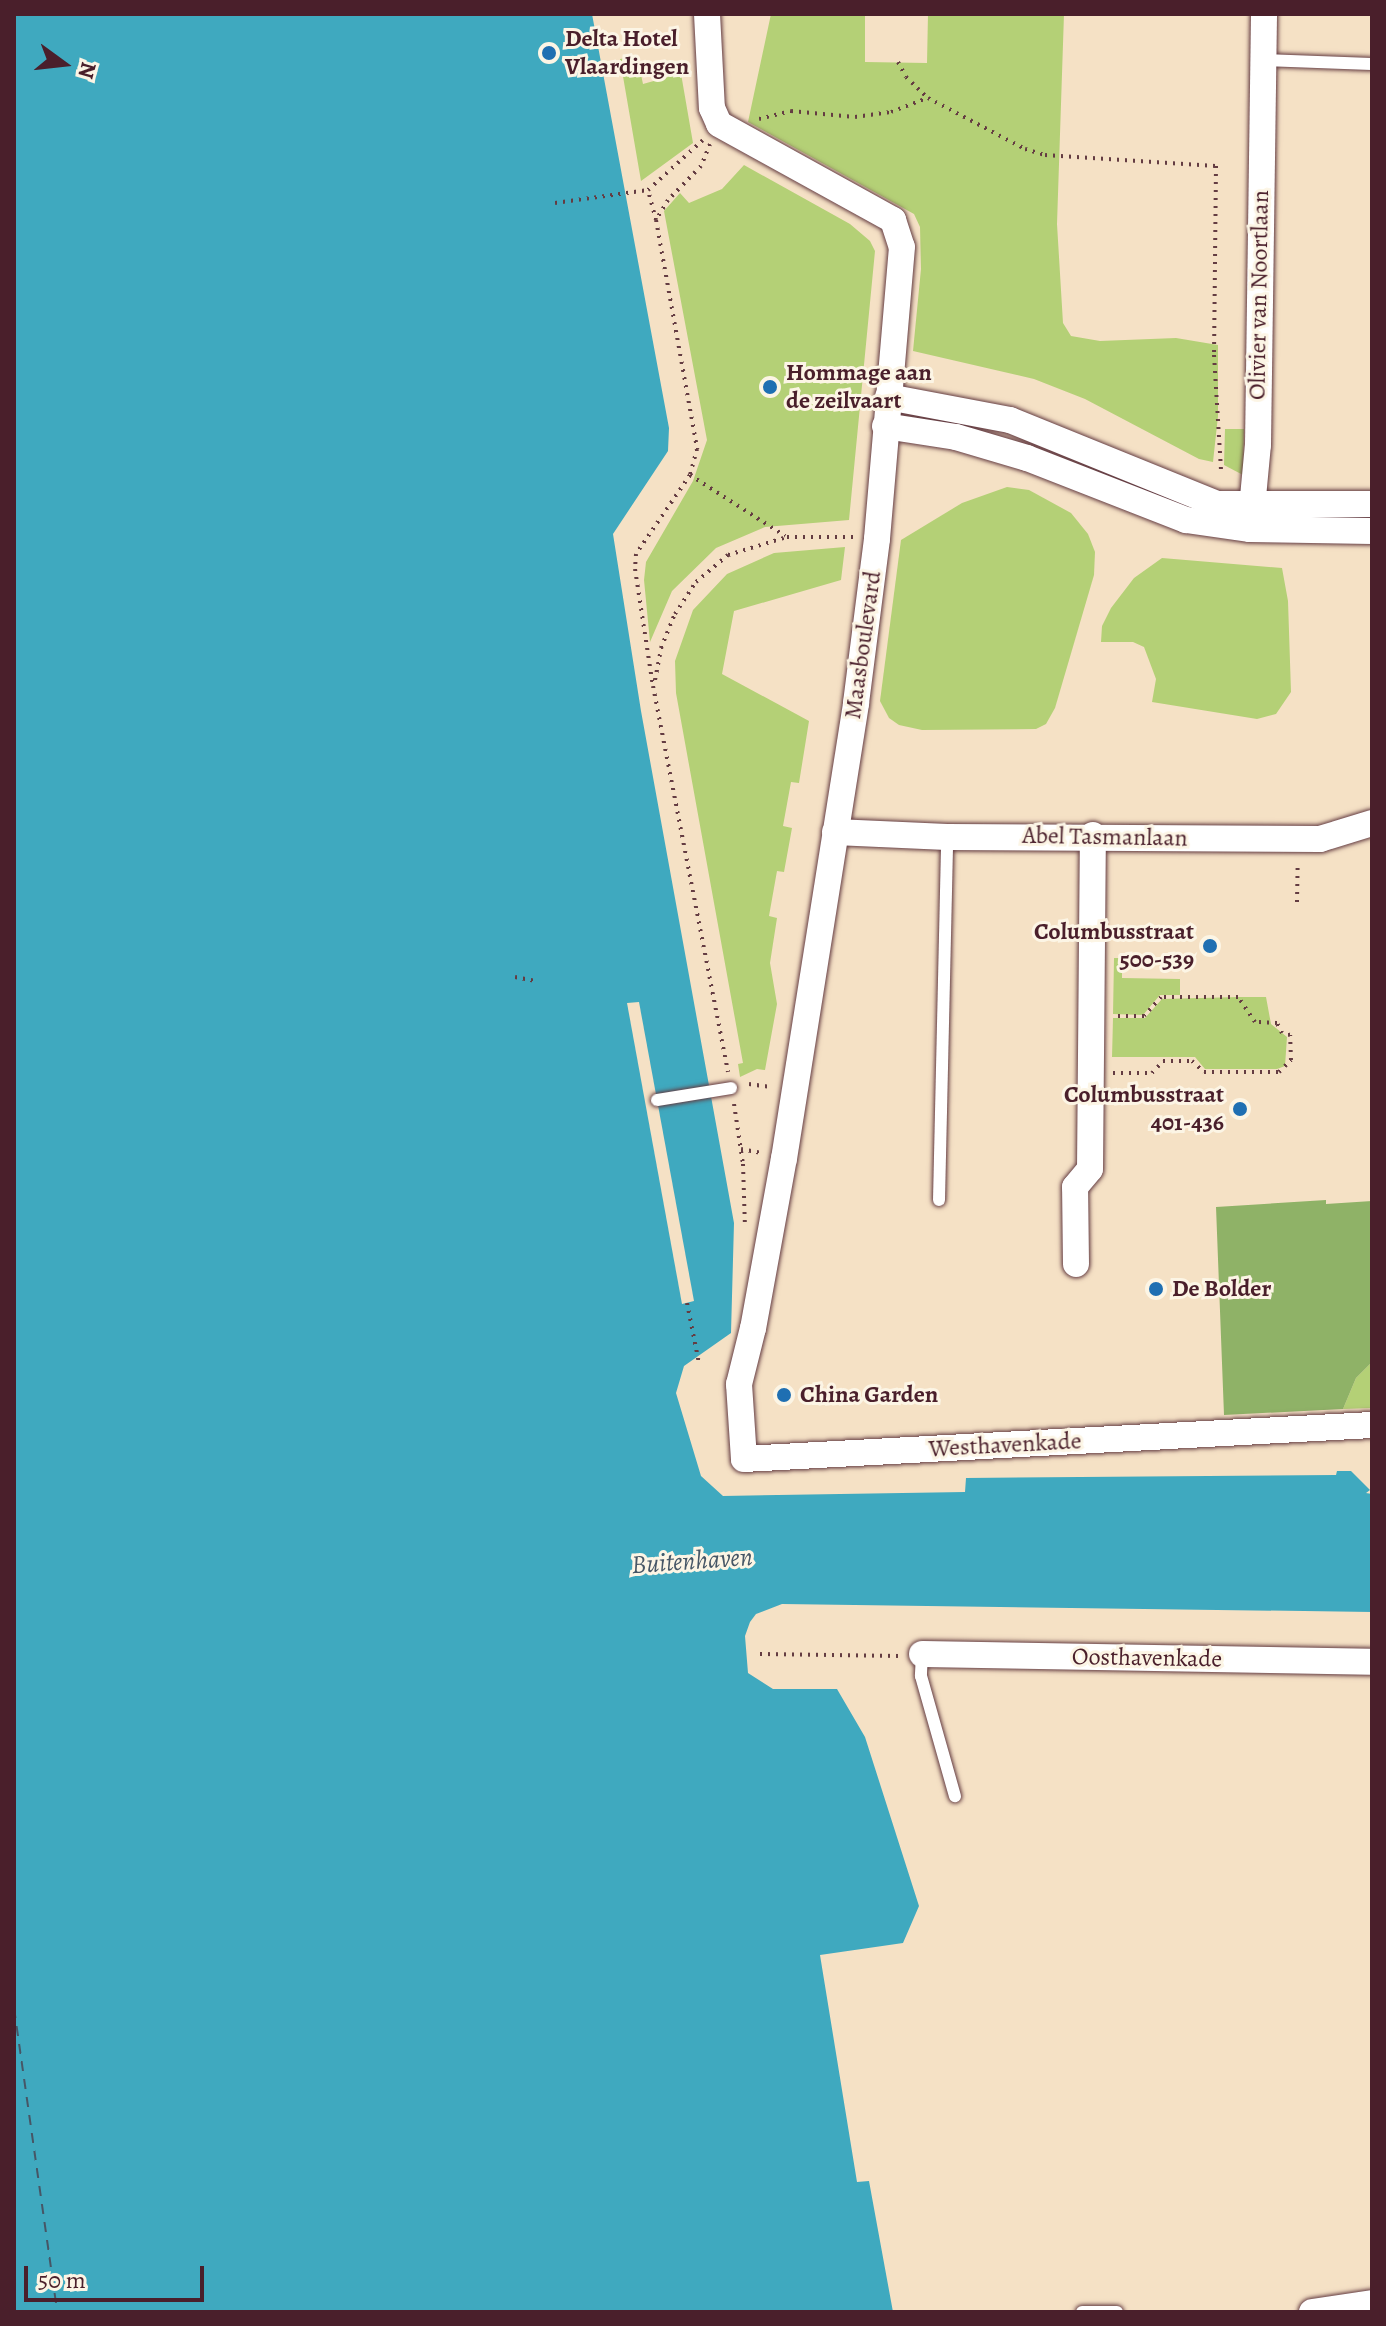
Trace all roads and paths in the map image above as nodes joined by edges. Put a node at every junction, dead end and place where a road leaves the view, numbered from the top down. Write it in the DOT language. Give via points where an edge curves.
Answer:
graph roads {
  1 [pos="1264,14"];
  2 [pos="714,21"];
  3 [pos="1263,60"];
  4 [pos="898,62"];
  5 [pos="1372,64"];
  6 [pos="928,98"];
  7 [pos="728,129"];
  8 [pos="648,190"];
  9 [pos="555,203"];
  10 [pos="656,220"];
  11 [pos="888,397"];
  12 [pos="885,426"];
  13 [pos="1221,471"];
  14 [pos="690,475"];
  15 [pos="1372,504"];
  16 [pos="1252,517"];
  17 [pos="1372,531"];
  18 [pos="787,537"];
  19 [pos="877,539"];
  20 [pos="653,686"];
  21 [pos="1372,823"];
  22 [pos="835,832"];
  23 [pos="1093,835"];
  24 [pos="947,837"];
  25 [pos="515,977"];
  26 [pos="536,981"];
  27 [pos="1092,1016"];
  28 [pos="1091,1073"];
  29 [pos="754,1083"];
  30 [pos="762,1085"];
  31 [pos="731,1088"];
  32 [pos="657,1100"];
  33 [pos="741,1149"];
  34 [pos="755,1152"];
  35 [pos="939,1200"];
  36 [pos="745,1235"];
  37 [pos="1076,1264"];
  38 [pos="687,1303"];
  39 [pos="746,1353"];
  40 [pos="699,1363"];
  41 [pos="1372,1425"];
  42 [pos="760,1654"];
  43 [pos="922,1654"];
  44 [pos="895,1656"];
  45 [pos="1372,1662"];
  46 [pos="955,1796"];
  47 [pos="1372,2303"];
  48 [pos="1082,2312"];
  49 [pos="1117,2312"];
  50 [pos="1312,2312"];
  1 -- 3 [label="street, Olivier van Noortlaan"];
  2 -- 7 [label="street" via="712,108"];
  3 -- 5 [label="lane"];
  3 -- 16 [label="street, Olivier van Noortlaan"];
  4 -- 6 [label="path"];
  6 -- 7 [label="path" via="891,112 855,117 774,115"];
  6 -- 13 [label="path" via="1007,141 1045,155 1216,166 1214,355"];
  7 -- 8 [label="path"];
  7 -- 10 [label="path"];
  7 -- 11 [label="street, Maasboulevard" via="893,220 902,247"];
  8 -- 9 [label="path"];
  8 -- 10 [label="path"];
  10 -- 14 [label="path" via="697,449"];
  11 -- 12 [label="street, Maasboulevard"];
  11 -- 16 [label="street" via="1010,420"];
  12 -- 16 [label="street" via="956,437 1027,458 1186,520"];
  12 -- 19 [label="street, Maasboulevard"];
  14 -- 18 [label="path"];
  14 -- 20 [label="path" via="636,554"];
  15 -- 16 [label="street"];
  16 -- 17 [label="street"];
  18 -- 19 [label="path"];
  18 -- 20 [label="path" via="728,555 696,582 675,614"];
  19 -- 22 [label="street, Maasboulevard"];
  20 -- 31 [label="path"];
  21 -- 23 [label="street, Abel Tasmanlaan" via="1320,839"];
  22 -- 24 [label="street, Abel Tasmanlaan"];
  22 -- 39 [label="street, Maasboulevard" via="784,1158"];
  23 -- 24 [label="street, Abel Tasmanlaan"];
  23 -- 27 [label="street"];
  24 -- 35 [label="lane"];
  25 -- 26 [label="path"];
  27 -- 28 [label="street"];
  27 -- 28 [label="path" via="1144,1016 1161,997 1238,997 1255,1022 1277,1023 1290,1035 1291,1060 1279,1072 1204,1072 1192,1061 1163,1061 1152,1073"];
  28 -- 37 [label="street" via="1090,1169 1075,1187"];
  29 -- 30 [label="path"];
  31 -- 32 [label="lane"];
  31 -- 33 [label="path"];
  33 -- 34 [label="path"];
  33 -- 36 [label="path"];
  38 -- 40 [label="path"];
  39 -- 41 [label="street, Westhavenkade" via="739,1384 744,1459"];
  42 -- 44 [label="path"];
  43 -- 45 [label="street, Oosthavenkade"];
  43 -- 46 [label="lane" via="921,1676"];
  47 -- 50 [label="street"];
  48 -- 49 [label="lane"];
}
